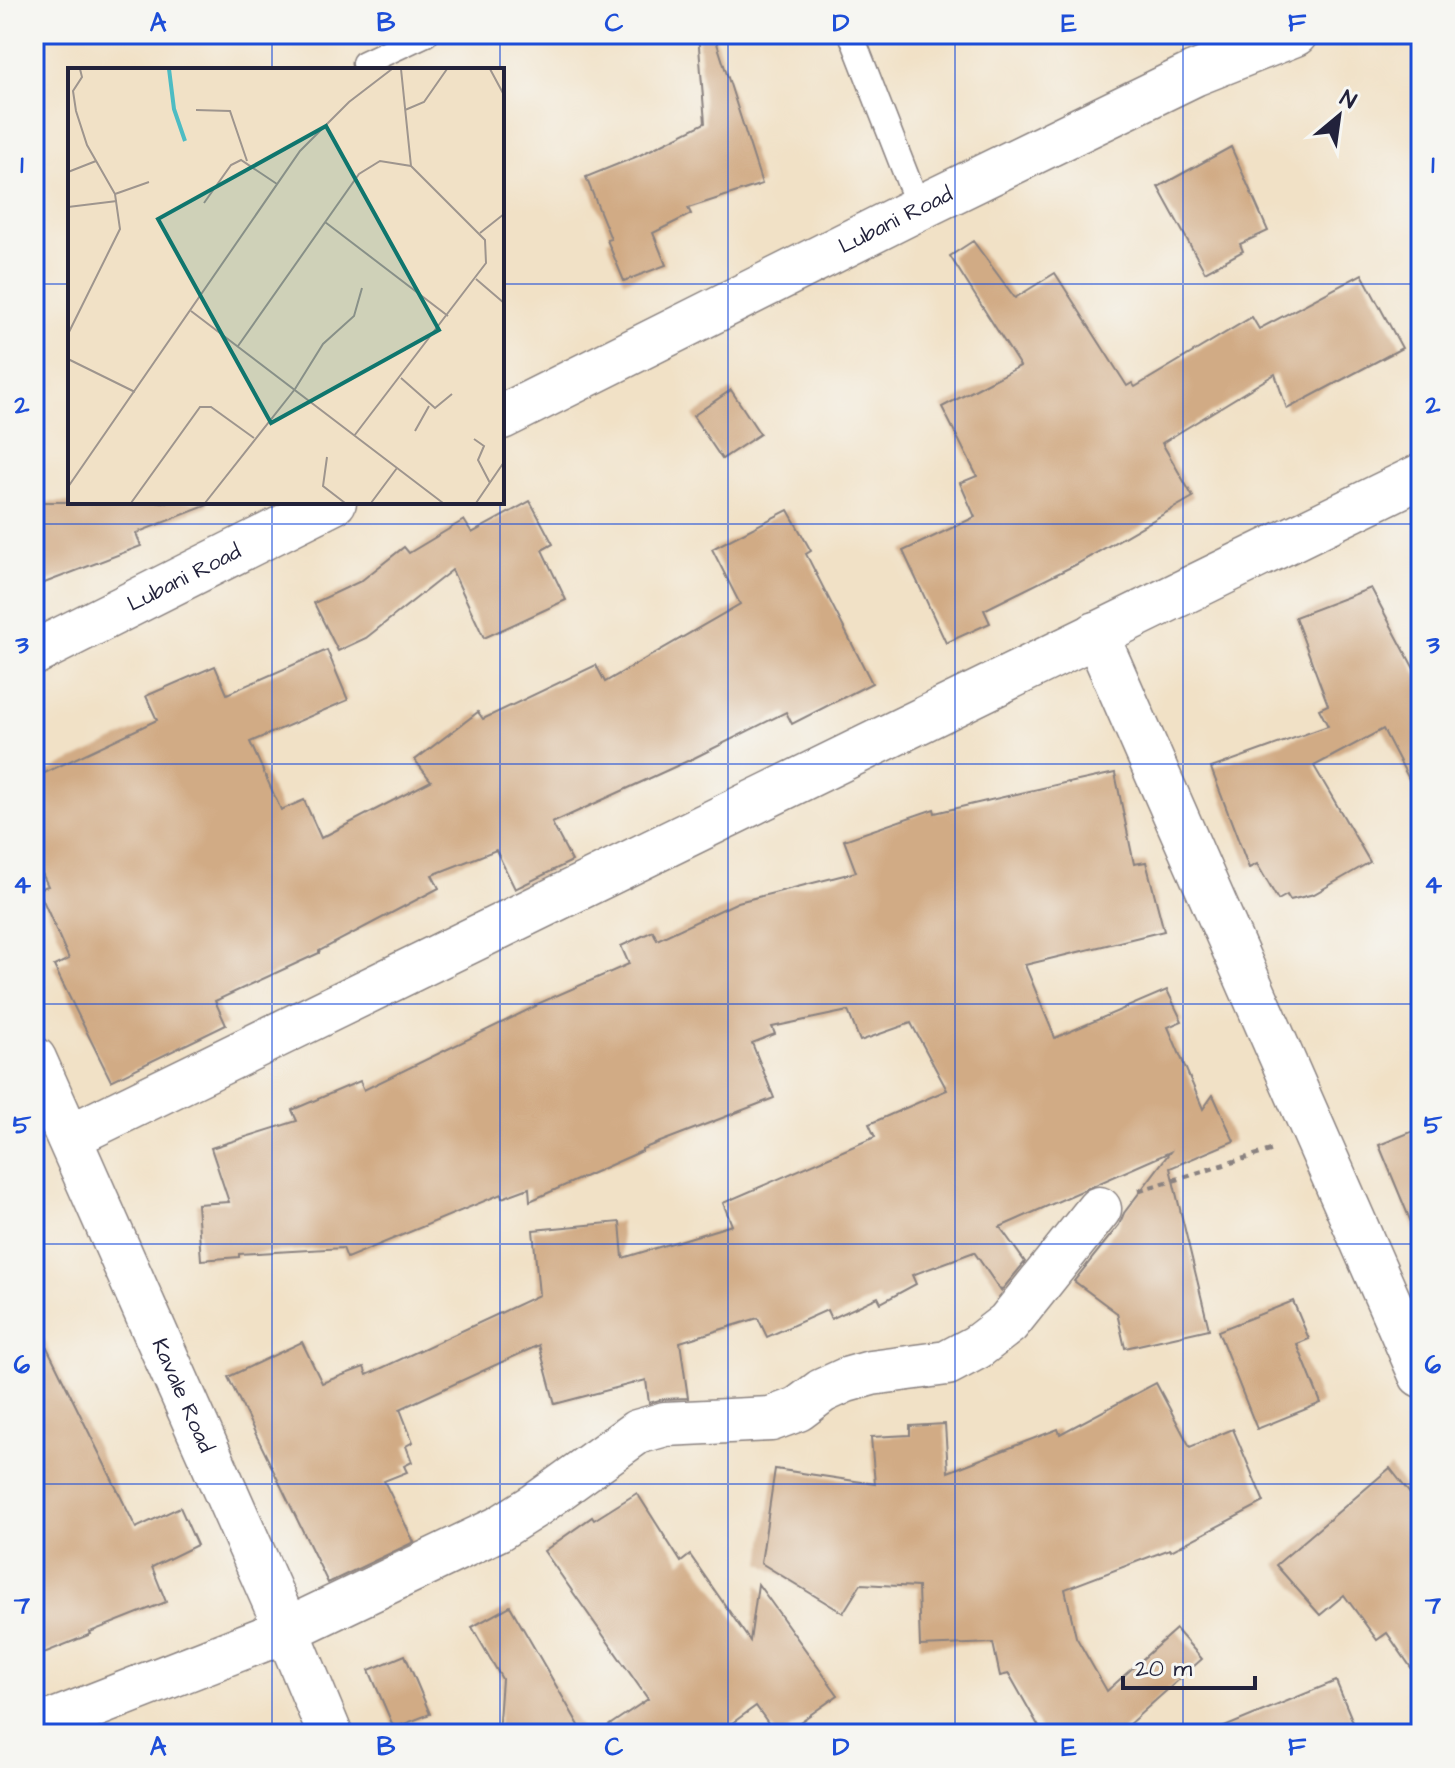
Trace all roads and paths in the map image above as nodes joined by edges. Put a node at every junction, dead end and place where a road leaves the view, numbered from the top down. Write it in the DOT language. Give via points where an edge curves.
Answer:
graph roads {
  1 [pos="426,34"];
  2 [pos="851,34"];
  3 [pos="1295,34"];
  4 [pos="364,63"];
  5 [pos="919,208"];
  6 [pos="504,416"];
  7 [pos="1421,476"];
  8 [pos="330,504"];
  9 [pos="1096,634"];
  10 [pos="34,653"];
  11 [pos="34,1059"];
  12 [pos="1317,1136"];
  13 [pos="69,1137"];
  14 [pos="1099,1209"];
  15 [pos="1421,1375"];
  16 [pos="287,1630"];
  17 [pos="34,1729"];
  18 [pos="330,1734"];
  1 -- 4 [label="lane"];
  2 -- 5 [label="lane"];
  3 -- 5 [label="street, Lubani Road" via="1194,74"];
  5 -- 6 [label="street, Lubani Road"];
  7 -- 9 [label="street"];
  8 -- 10 [label="street, Lubani Road"];
  9 -- 12 [label="street"];
  9 -- 13 [label="street"];
  11 -- 13 [label="street, Kavale Road"];
  12 -- 14 [label="path" via="1114,1198"];
  12 -- 15 [label="street"];
  13 -- 16 [label="street, Kavale Road"];
  14 -- 16 [label="street" via="1008,1323 947,1363 846,1380 771,1419 665,1424 637,1432 498,1529"];
  16 -- 17 [label="street"];
  16 -- 18 [label="street, Kavale Road"];
}
